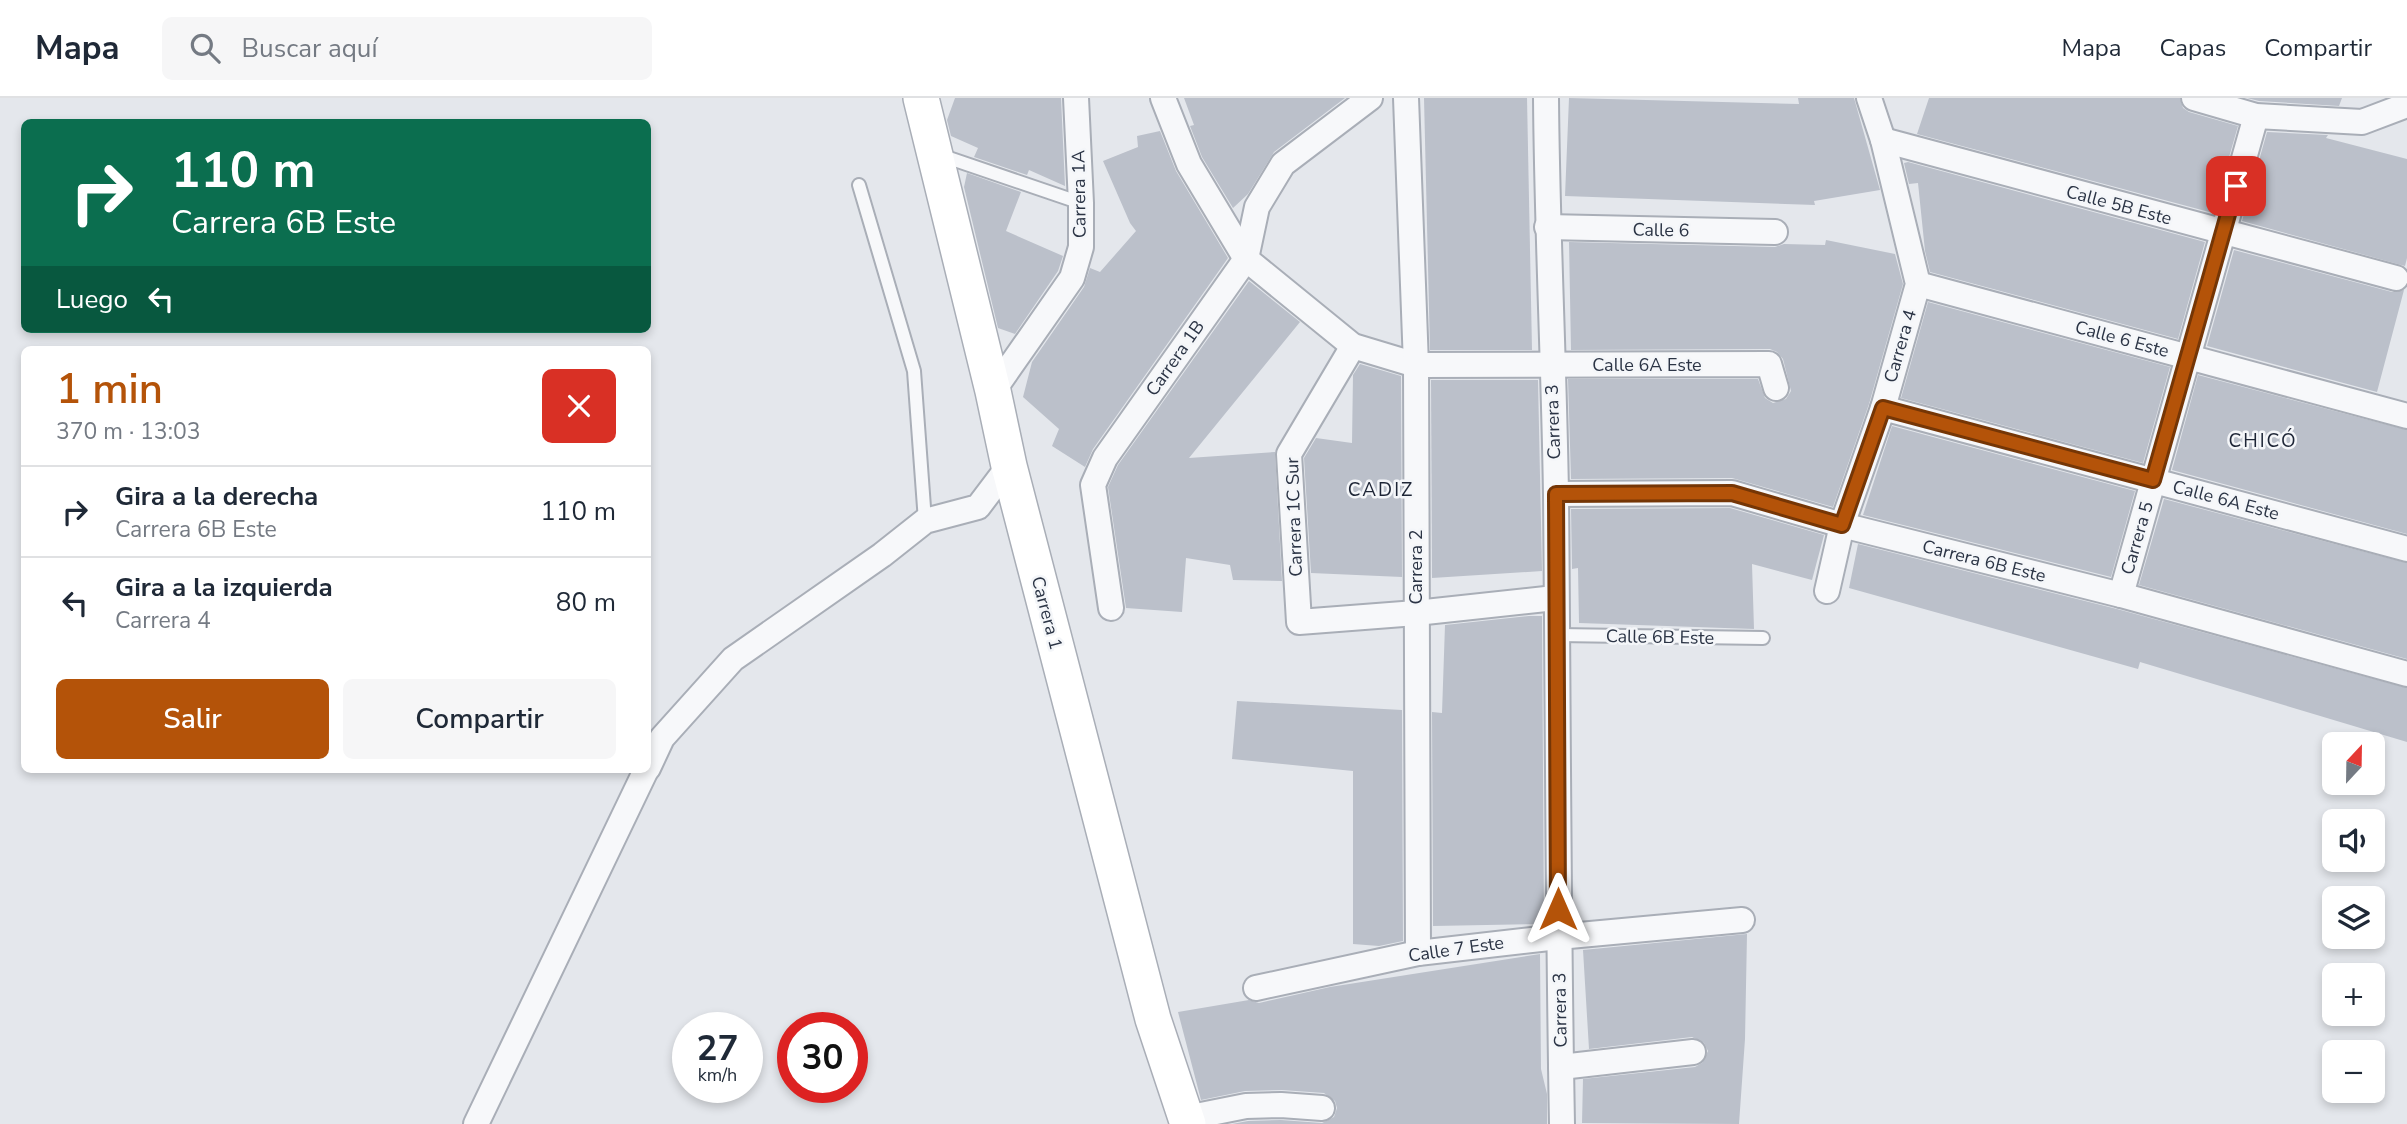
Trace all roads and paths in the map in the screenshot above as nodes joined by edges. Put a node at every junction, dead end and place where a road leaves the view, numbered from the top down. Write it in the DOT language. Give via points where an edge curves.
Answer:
graph roads {
  1 [pos="921,98"];
  2 [pos="1076,98"];
  3 [pos="1163,98"];
  4 [pos="1370,98"];
  5 [pos="1406,98"];
  6 [pos="1546,98"];
  7 [pos="1869,98"];
  8 [pos="2194,98"];
  9 [pos="2407,105"];
  10 [pos="2256,117"];
  11 [pos="1883,140"];
  12 [pos="936,153"];
  13 [pos="859,185"];
  14 [pos="1081,203"];
  15 [pos="1547,227"];
  16 [pos="1775,232"];
  17 [pos="2223,233"];
  18 [pos="1246,259"];
  19 [pos="2396,278"];
  20 [pos="1918,284"];
  21 [pos="1353,346"];
  22 [pos="2188,357"];
  23 [pos="1416,365"];
  24 [pos="1552,365"];
  25 [pos="1776,388"];
  26 [pos="993,391"];
  27 [pos="1883,408"];
  28 [pos="2407,416"];
  29 [pos="1009,466"];
  30 [pos="2153,480"];
  31 [pos="1556,494"];
  32 [pos="925,521"];
  33 [pos="1842,525"];
  34 [pos="2407,549"];
  35 [pos="1827,591"];
  36 [pos="2121,595"];
  37 [pos="1555,598"];
  38 [pos="1111,608"];
  39 [pos="1416,613"];
  40 [pos="1558,635"];
  41 [pos="1763,638"];
  42 [pos="2407,674"];
  43 [pos="651,761"];
  44 [pos="645,773"];
  45 [pos="1742,920"];
  46 [pos="1558,937"];
  47 [pos="1418,953"];
  48 [pos="1256,988"];
  49 [pos="1693,1052"];
  50 [pos="1561,1067"];
  51 [pos="1322,1108"];
  52 [pos="1187,1121"];
  53 [pos="476,1124"];
  54 [pos="1562,1124"];
  1 -- 12 [label="street, Carrera 1"];
  2 -- 14 [label="street, Carrera 1A"];
  3 -- 18 [label="street" via="1189,164"];
  4 -- 18 [label="street, Carrera 1B" via="1283,164 1256,207"];
  5 -- 23 [label="street, Carrera 2"];
  6 -- 15 [label="street, Carrera 3"];
  7 -- 11 [label="street, Carrera 4"];
  8 -- 10 [label="street"];
  9 -- 10 [label="street" via="2362,122"];
  10 -- 17 [label="street, Carrera 5"];
  11 -- 17 [label="street, Calle 5B Este"];
  11 -- 20 [label="street, Carrera 4"];
  12 -- 14 [label="lane"];
  12 -- 26 [label="street, Carrera 1"];
  13 -- 32 [label="lane" via="914,371"];
  14 -- 26 [label="street, Carrera 1A" via="1081,247 1072,278"];
  15 -- 16 [label="street, Calle 6"];
  15 -- 24 [label="street, Carrera 3"];
  17 -- 19 [label="street, Calle 5B Este"];
  17 -- 22 [label="street, Carrera 5"];
  18 -- 21 [label="street"];
  18 -- 38 [label="street, Carrera 1B" via="1105,458 1093,485"];
  20 -- 22 [label="street, Calle 6 Este"];
  20 -- 27 [label="street, Carrera 4"];
  21 -- 23 [label="street"];
  21 -- 39 [label="street, Carrera 1C Sur" via="1289,454 1299,622"];
  22 -- 28 [label="street, Calle 6 Este"];
  22 -- 30 [label="street, Carrera 5"];
  23 -- 24 [label="street, Calle 6A Este"];
  23 -- 39 [label="street, Carrera 2"];
  24 -- 25 [label="street, Calle 6A Este" via="1769,364"];
  24 -- 31 [label="street, Carrera 3"];
  26 -- 29 [label="street, Carrera 1"];
  27 -- 30 [label="street, Calle 6A Este"];
  27 -- 33 [label="street, Carrera 4"];
  29 -- 32 [label="street" via="978,507"];
  29 -- 52 [label="street, Carrera 1" via="1153,1019"];
  30 -- 34 [label="street, Calle 6A Este"];
  30 -- 36 [label="street, Carrera 5"];
  31 -- 33 [label="street, Carrera 6B Este" via="1732,493"];
  31 -- 37 [label="street, Carrera 3"];
  32 -- 43 [label="street" via="733,659 662,738"];
  33 -- 35 [label="street, Carrera 4"];
  33 -- 36 [label="street, Carrera 6B Este"];
  36 -- 42 [label="street, Carrera 6B Este"];
  37 -- 39 [label="street"];
  37 -- 40 [label="street, Carrera 3"];
  39 -- 47 [label="street, Carrera 2"];
  40 -- 41 [label="lane, Calle 6B Este"];
  40 -- 46 [label="street, Carrera 3"];
  44 -- 53 [label="street"];
  45 -- 46 [label="street, Calle 7 Este"];
  46 -- 47 [label="street, Calle 7 Este"];
  46 -- 50 [label="street, Carrera 3"];
  47 -- 48 [label="street, Calle 7 Este"];
  49 -- 50 [label="street"];
  50 -- 54 [label="street, Carrera 3"];
  51 -- 52 [label="street" via="1246,1105"];
}
